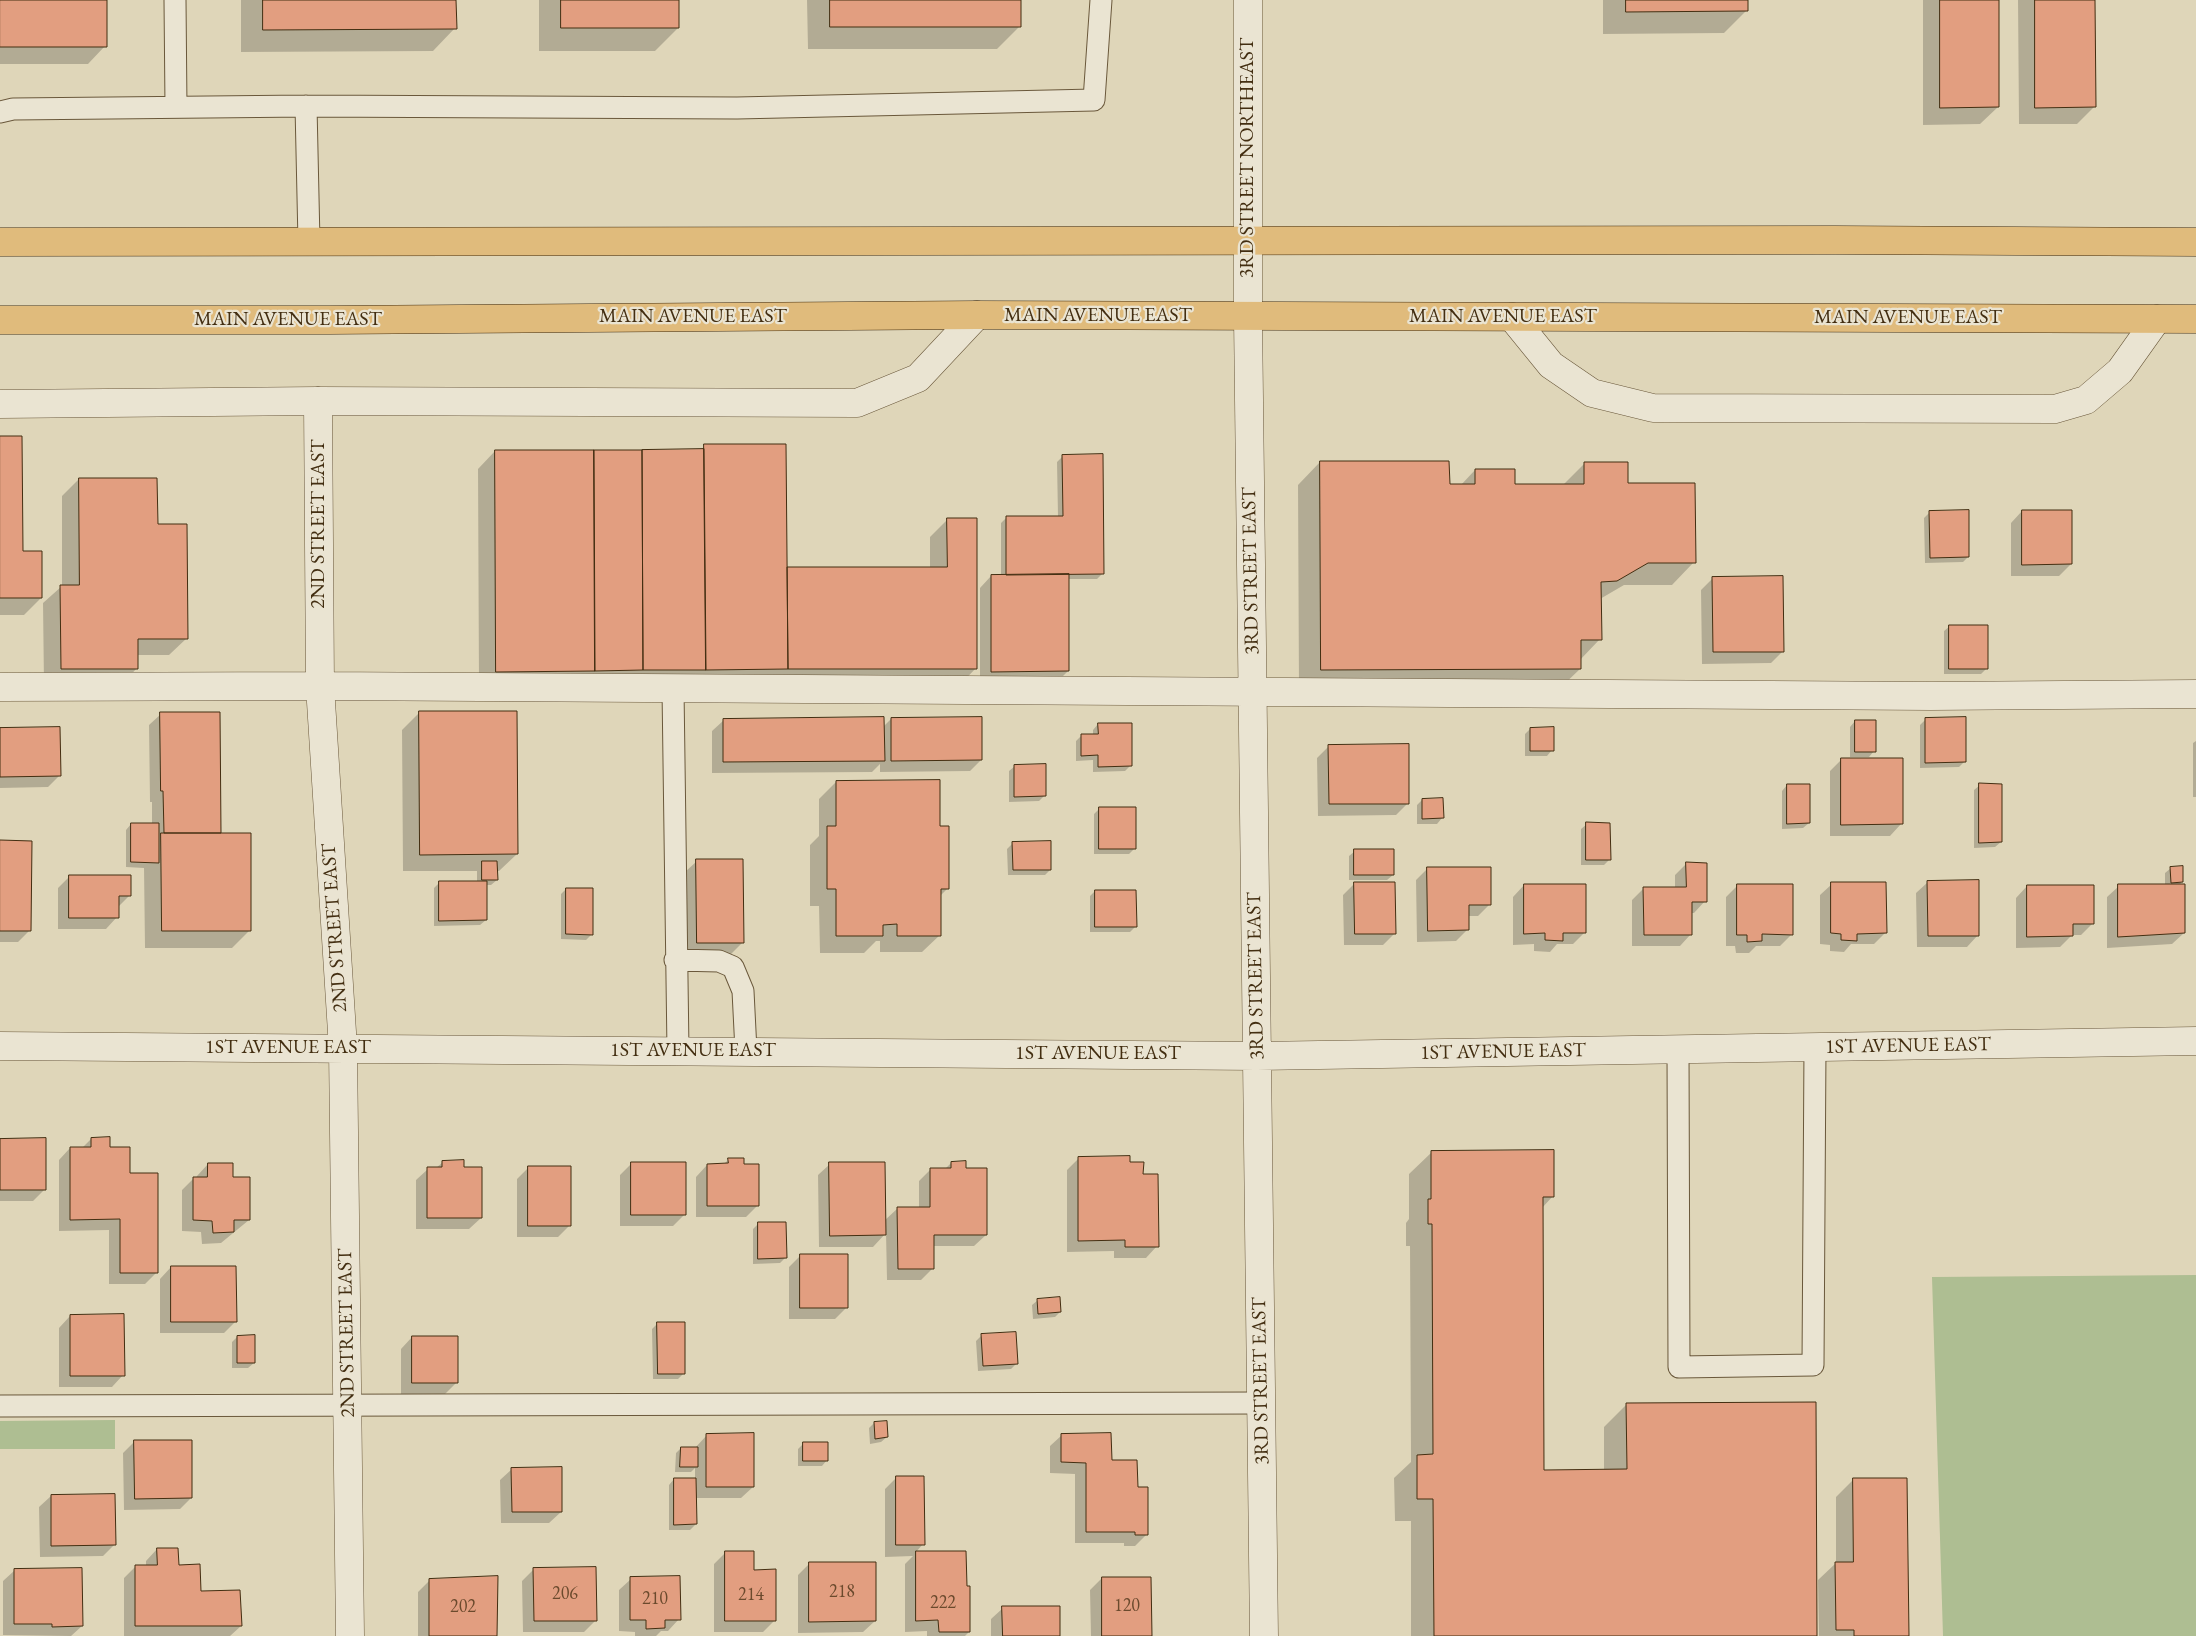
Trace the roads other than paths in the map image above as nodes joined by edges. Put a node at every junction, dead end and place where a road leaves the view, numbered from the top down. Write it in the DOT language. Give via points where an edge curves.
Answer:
graph roads {
  1 [pos="175,0"];
  2 [pos="1101,0"];
  3 [pos="1248,0"];
  4 [pos="306,106"];
  5 [pos="176,107"];
  6 [pos="0,112"];
  7 [pos="0,242"];
  8 [pos="309,242"];
  9 [pos="1248,242"];
  10 [pos="2196,242"];
  11 [pos="977,315"];
  12 [pos="1248,317"];
  13 [pos="1512,317"];
  14 [pos="2157,319"];
  15 [pos="2196,319"];
  16 [pos="0,320"];
  17 [pos="318,401"];
  18 [pos="0,404"];
  19 [pos="320,686"];
  20 [pos="0,687"];
  21 [pos="673,689"];
  22 [pos="1253,693"];
  23 [pos="2196,694"];
  24 [pos="676,960"];
  25 [pos="2196,1041"];
  26 [pos="0,1046"];
  27 [pos="1815,1047"];
  28 [pos="343,1048"];
  29 [pos="1678,1049"];
  30 [pos="678,1051"];
  31 [pos="746,1051"];
  32 [pos="1257,1056"];
  33 [pos="1261,1403"];
  34 [pos="347,1404"];
  35 [pos="0,1406"];
  36 [pos="350,1636"];
  37 [pos="1264,1636"];
  1 -- 5 [label="lane"];
  2 -- 4 [label="lane" via="1094,100 737,108"];
  3 -- 9 [label="street, 3RD STREET NORTHEAST"];
  4 -- 5 [label="lane"];
  4 -- 8 [label="lane"];
  5 -- 6 [label="lane" via="13,109"];
  7 -- 8 [label="main road"];
  8 -- 9 [label="main road"];
  9 -- 10 [label="main road"];
  9 -- 12 [label="street, 3RD STREET NORTHEAST"];
  11 -- 12 [label="main road, MAIN AVENUE EAST"];
  11 -- 16 [label="main road, MAIN AVENUE EAST"];
  11 -- 17 [label="street" via="918,378 857,403"];
  12 -- 13 [label="main road, MAIN AVENUE EAST"];
  12 -- 22 [label="street, 3RD STREET EAST"];
  13 -- 14 [label="main road, MAIN AVENUE EAST"];
  13 -- 14 [label="street" via="1551,365 1592,393 1653,408 2054,409 2086,400 2120,372"];
  14 -- 15 [label="main road, MAIN AVENUE EAST"];
  17 -- 18 [label="street"];
  17 -- 19 [label="street, 2ND STREET EAST"];
  19 -- 20 [label="street"];
  19 -- 21 [label="street"];
  19 -- 28 [label="street, 2ND STREET EAST"];
  21 -- 22 [label="street"];
  21 -- 24 [label="lane"];
  22 -- 23 [label="street"];
  22 -- 32 [label="street, 3RD STREET EAST"];
  24 -- 30 [label="lane"];
  24 -- 31 [label="lane" via="719,961 733,967 743,991"];
  25 -- 27 [label="street, 1ST AVENUE EAST"];
  26 -- 28 [label="street, 1ST AVENUE EAST"];
  27 -- 29 [label="street, 1ST AVENUE EAST"];
  27 -- 29 [label="lane" via="1814,1365 1679,1367"];
  28 -- 30 [label="street, 1ST AVENUE EAST"];
  28 -- 34 [label="street, 2ND STREET EAST"];
  29 -- 32 [label="street, 1ST AVENUE EAST"];
  30 -- 31 [label="street, 1ST AVENUE EAST"];
  31 -- 32 [label="street, 1ST AVENUE EAST"];
  32 -- 33 [label="street, 3RD STREET EAST"];
  33 -- 34 [label="lane"];
  33 -- 37 [label="street, 3RD STREET EAST"];
  34 -- 35 [label="lane"];
  34 -- 36 [label="street, 2ND STREET EAST"];
}
